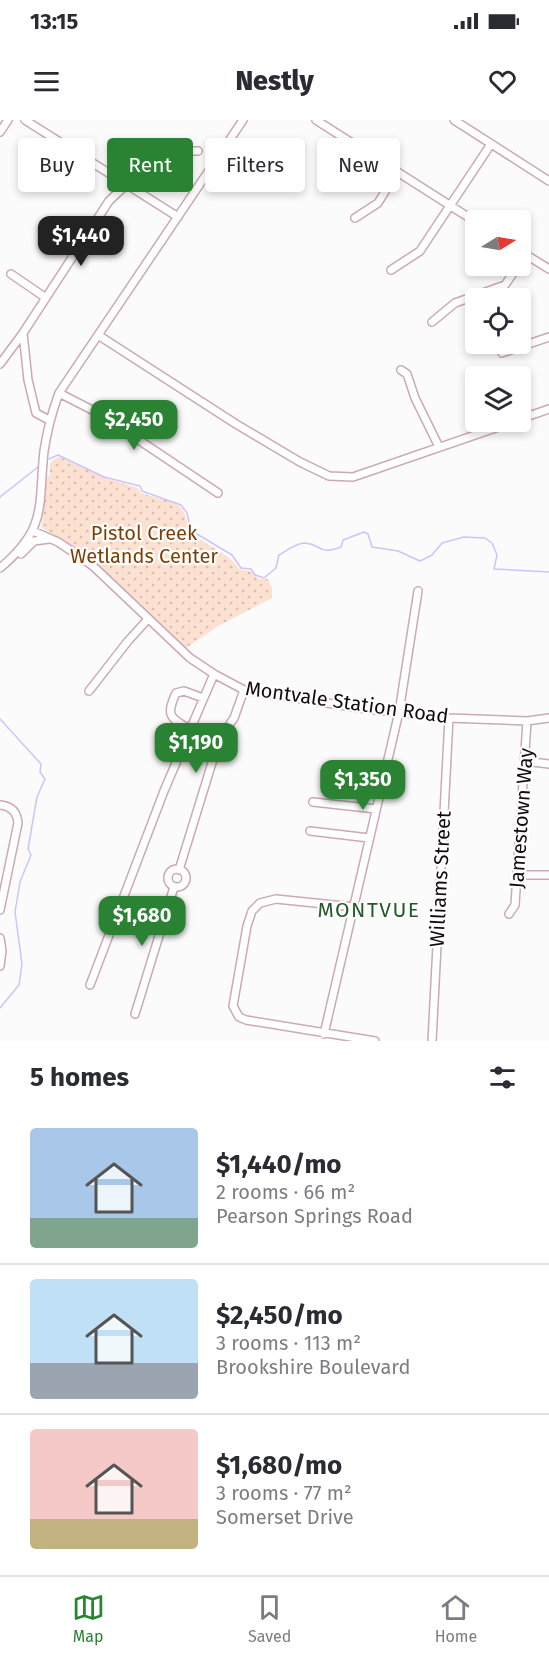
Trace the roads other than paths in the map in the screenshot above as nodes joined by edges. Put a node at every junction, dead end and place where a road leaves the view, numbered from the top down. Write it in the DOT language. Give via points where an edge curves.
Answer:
graph roads {
  1 [pos="8,120"];
  2 [pos="25,120"];
  3 [pos="243,120"];
  4 [pos="316,120"];
  5 [pos="454,120"];
  6 [pos="0,132"];
  7 [pos="344,138"];
  8 [pos="491,144"];
  9 [pos="193,151"];
  10 [pos="198,151"];
  11 [pos="107,171"];
  12 [pos="400,174"];
  13 [pos="549,181"];
  14 [pos="119,192"];
  15 [pos="139,192"];
  16 [pos="385,192"];
  17 [pos="450,205"];
  18 [pos="465,215"];
  19 [pos="178,217"];
  20 [pos="355,218"];
  21 [pos="531,257"];
  22 [pos="549,269"];
  23 [pos="391,270"];
  24 [pos="11,274"];
  25 [pos="511,276"];
  26 [pos="46,298"];
  27 [pos="432,321"];
  28 [pos="23,333"];
  29 [pos="98,335"];
  30 [pos="549,337"];
  31 [pos="531,344"];
  32 [pos="0,364"];
  33 [pos="401,370"];
  34 [pos="59,393"];
  35 [pos="549,409"];
  36 [pos="531,415"];
  37 [pos="49,420"];
  38 [pos="483,432"];
  39 [pos="439,447"];
  40 [pos="218,493"];
  41 [pos="33,531"];
  42 [pos="51,539"];
  43 [pos="10,559"];
  44 [pos="0,568"];
  45 [pos="418,591"];
  46 [pos="148,619"];
  47 [pos="214,674"];
  48 [pos="244,690"];
  49 [pos="89,691"];
  50 [pos="203,698"];
  51 [pos="399,712"];
  52 [pos="449,718"];
  53 [pos="549,718"];
  54 [pos="527,720"];
  55 [pos="190,729"];
  56 [pos="524,761"];
  57 [pos="549,764"];
  58 [pos="313,802"];
  59 [pos="0,805"];
  60 [pos="376,809"];
  61 [pos="310,831"];
  62 [pos="369,838"];
  63 [pos="179,870"];
  64 [pos="4,871"];
  65 [pos="517,875"];
  66 [pos="549,875"];
  67 [pos="174,886"];
  68 [pos="354,907"];
  69 [pos="0,910"];
  70 [pos="509,914"];
  71 [pos="0,938"];
  72 [pos="0,966"];
  73 [pos="90,985"];
  74 [pos="135,1014"];
  75 [pos="324,1034"];
  76 [pos="375,1041"];
  77 [pos="432,1041"];
  1 -- 6 [label="street"];
  2 -- 11 [label="street"];
  3 -- 19 [label="street"];
  4 -- 7 [label="street"];
  5 -- 8 [label="street"];
  8 -- 13 [label="street"];
  8 -- 17 [label="street"];
  9 -- 10 [label="street"];
  12 -- 17 [label="street"];
  14 -- 26 [label="street"];
  15 -- 19 [label="street"];
  16 -- 20 [label="street" via="378,203"];
  17 -- 18 [label="street"];
  17 -- 23 [label="street" via="420,251"];
  19 -- 29 [label="street"];
  21 -- 22 [label="street"];
  24 -- 26 [label="street"];
  25 -- 27 [label="street" via="505,285 455,303"];
  26 -- 28 [label="street"];
  28 -- 32 [label="street"];
  28 -- 37 [label="street" via="36,413"];
  29 -- 34 [label="street"];
  29 -- 39 [label="street" via="236,424 329,476 353,477"];
  30 -- 31 [label="street"];
  33 -- 39 [label="street" via="407,374"];
  34 -- 37 [label="street"];
  34 -- 40 [label="street" via="100,414"];
  35 -- 36 [label="street"];
  37 -- 41 [label="street" via="42,502"];
  38 -- 39 [label="street"];
  41 -- 42 [label="street, Montvale Station Road"];
  41 -- 43 [label="street"];
  42 -- 43 [label="street" via="33,541 23,553"];
  42 -- 46 [label="street, Montvale Station Road" via="94,567"];
  43 -- 44 [label="street"];
  45 -- 51 [label="street"];
  46 -- 47 [label="street, Montvale Station Road" via="190,658"];
  46 -- 49 [label="street"];
  47 -- 48 [label="street, Montvale Station Road"];
  47 -- 50 [label="street"];
  48 -- 51 [label="street, Montvale Station Road"];
  48 -- 63 [label="street" via="234,718 219,740"];
  50 -- 55 [label="street"];
  50 -- 55 [label="street" via="184,691 176,693 171,704 172,717"];
  51 -- 52 [label="street, Montvale Station Road"];
  51 -- 60 [label="street"];
  52 -- 54 [label="street, Montvale Station Road"];
  52 -- 77 [label="street, Williams Street"];
  53 -- 54 [label="street, Montvale Station Road"];
  54 -- 56 [label="street, Jamestown Way"];
  55 -- 73 [label="street"];
  56 -- 57 [label="street"];
  56 -- 65 [label="street, Jamestown Way"];
  58 -- 60 [label="street"];
  59 -- 64 [label="street" via="8,806 18,825"];
  60 -- 62 [label="street"];
  61 -- 62 [label="street"];
  62 -- 68 [label="street"];
  63 -- 67 [label="street" via="185,881"];
  63 -- 67 [label="street" via="168,875"];
  64 -- 69 [label="street"];
  65 -- 66 [label="street"];
  65 -- 70 [label="street, Jamestown Way" via="515,905"];
  67 -- 74 [label="street"];
  68 -- 75 [label="street"];
  68 -- 75 [label="street" via="267,900 255,906 247,926 233,999 235,1012 246,1020"];
  71 -- 72 [label="street"];
  75 -- 76 [label="street"];
}
